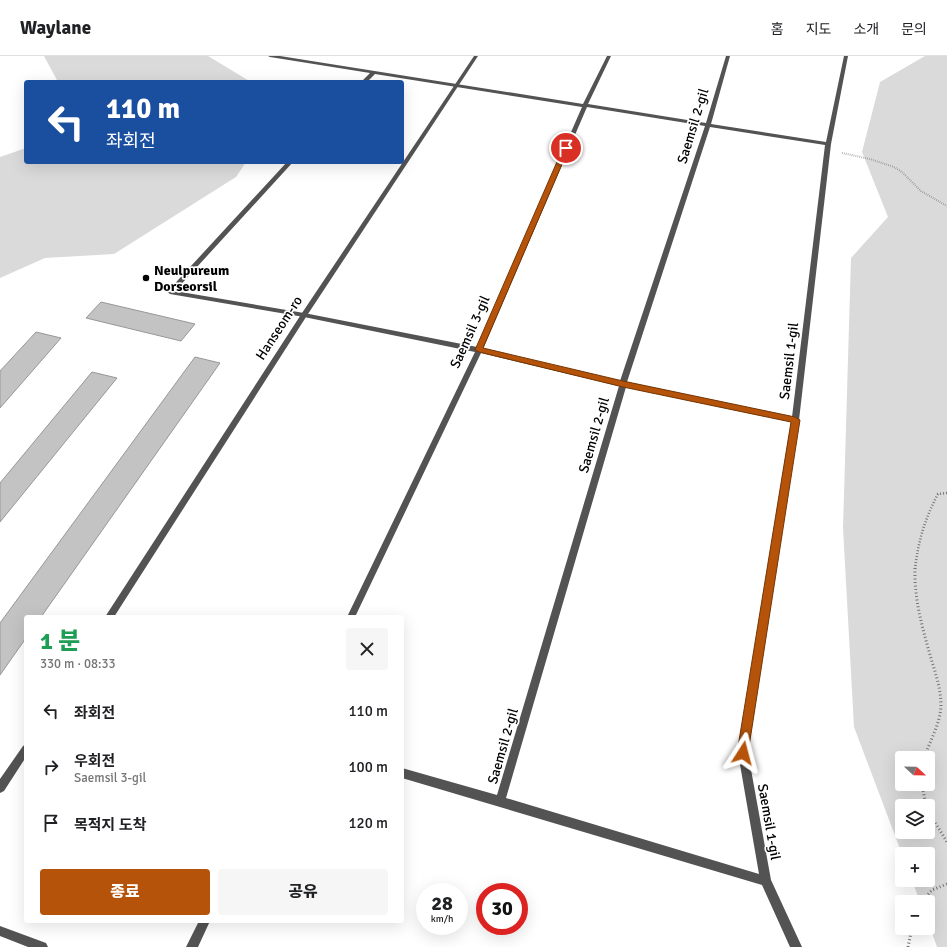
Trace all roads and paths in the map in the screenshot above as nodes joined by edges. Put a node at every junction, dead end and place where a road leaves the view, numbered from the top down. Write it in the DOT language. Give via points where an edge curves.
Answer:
graph roads {
  1 [pos="270,56"];
  2 [pos="476,56"];
  3 [pos="609,56"];
  4 [pos="728,56"];
  5 [pos="846,56"];
  6 [pos="374,72"];
  7 [pos="366,80"];
  8 [pos="456,86"];
  9 [pos="585,105"];
  10 [pos="708,125"];
  11 [pos="828,147"];
  12 [pos="288,164"];
  13 [pos="947,206"];
  14 [pos="304,315"];
  15 [pos="479,350"];
  16 [pos="623,384"];
  17 [pos="795,420"];
  18 [pos="947,493"];
  19 [pos="110,615"];
  20 [pos="352,615"];
  21 [pos="926,751"];
  22 [pos="24,752"];
  23 [pos="404,774"];
  24 [pos="0,788"];
  25 [pos="500,800"];
  26 [pos="935,822"];
  27 [pos="947,842"];
  28 [pos="766,881"];
  29 [pos="947,884"];
  30 [pos="925,895"];
  31 [pos="204,923"];
  32 [pos="0,931"];
  33 [pos="911,935"];
  34 [pos="42,947"];
  35 [pos="192,947"];
  36 [pos="796,947"];
  37 [pos="908,947"];
  1 -- 6 [label="street"];
  2 -- 8 [label="street, Hanseom-ro"];
  3 -- 9 [label="street, Saemsil 3-gil"];
  4 -- 10 [label="street, Saemsil 2-gil"];
  5 -- 11 [label="street, Saemsil 1-gil"];
  6 -- 7 [label="street"];
  6 -- 8 [label="street"];
  8 -- 9 [label="street"];
  8 -- 14 [label="street, Hanseom-ro"];
  9 -- 10 [label="street"];
  9 -- 15 [label="street, Saemsil 3-gil"];
  10 -- 11 [label="street"];
  10 -- 16 [label="street, Saemsil 2-gil"];
  11 -- 13 [label="path" via="894,167 921,191"];
  11 -- 17 [label="street, Saemsil 1-gil"];
  12 -- 14 [label="street" via="170,292"];
  14 -- 15 [label="street"];
  14 -- 19 [label="street, Hanseom-ro"];
  15 -- 16 [label="street"];
  15 -- 20 [label="street, Saemsil 3-gil"];
  16 -- 17 [label="street"];
  16 -- 25 [label="street, Saemsil 2-gil"];
  17 -- 28 [label="street, Saemsil 1-gil" via="743,753"];
  18 -- 21 [label="path" via="938,494 930,509 915,561 919,615 940,690 940,712"];
  22 -- 24 [label="street"];
  23 -- 25 [label="street"];
  25 -- 28 [label="street"];
  26 -- 27 [label="path"];
  28 -- 36 [label="street, Saemsil 1-gil"];
  29 -- 30 [label="path"];
  31 -- 35 [label="street"];
  32 -- 34 [label="street"];
  33 -- 37 [label="path"];
}
